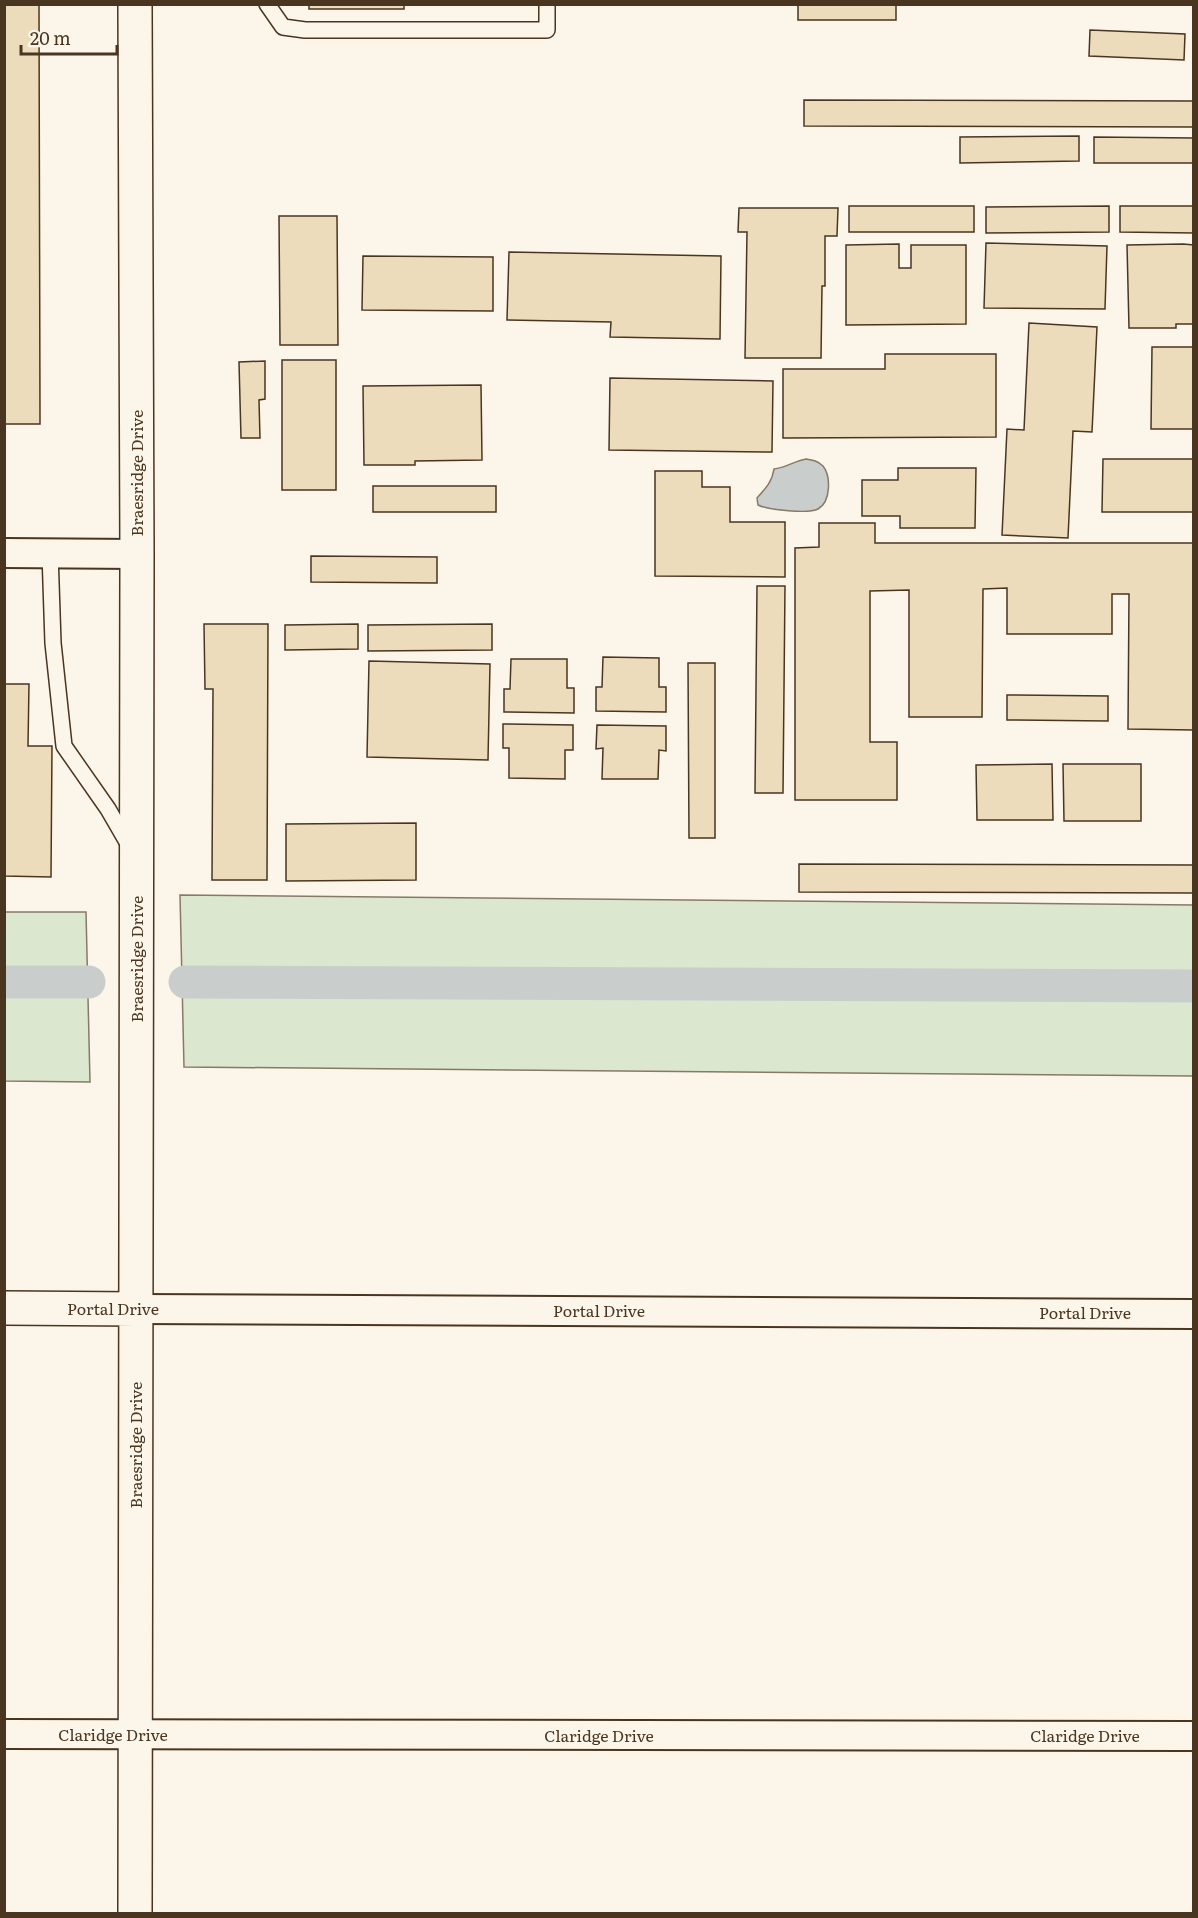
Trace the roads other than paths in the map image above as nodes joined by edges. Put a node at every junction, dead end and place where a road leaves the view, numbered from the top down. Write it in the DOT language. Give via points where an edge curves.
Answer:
graph roads {
  1 [pos="135,4"];
  2 [pos="267,4"];
  3 [pos="547,4"];
  4 [pos="4,553"];
  5 [pos="50,553"];
  6 [pos="137,554"];
  7 [pos="137,861"];
  8 [pos="4,1308"];
  9 [pos="137,1309"];
  10 [pos="1194,1314"];
  11 [pos="4,1734"];
  12 [pos="134,1736"];
  13 [pos="1194,1736"];
  14 [pos="135,1914"];
  1 -- 6 [label="street, Braesridge Drive"];
  2 -- 3 [label="lane" via="283,27 305,30 546,30"];
  4 -- 5 [label="street"];
  5 -- 6 [label="street"];
  5 -- 7 [label="lane" via="53,643 64,746 108,809"];
  6 -- 7 [label="street, Braesridge Drive"];
  7 -- 9 [label="street, Braesridge Drive"];
  8 -- 9 [label="street, Portal Drive"];
  9 -- 10 [label="street, Portal Drive"];
  9 -- 12 [label="street, Braesridge Drive"];
  11 -- 12 [label="street, Claridge Drive"];
  12 -- 13 [label="street, Claridge Drive"];
  12 -- 14 [label="street, Braesridge Drive"];
}
